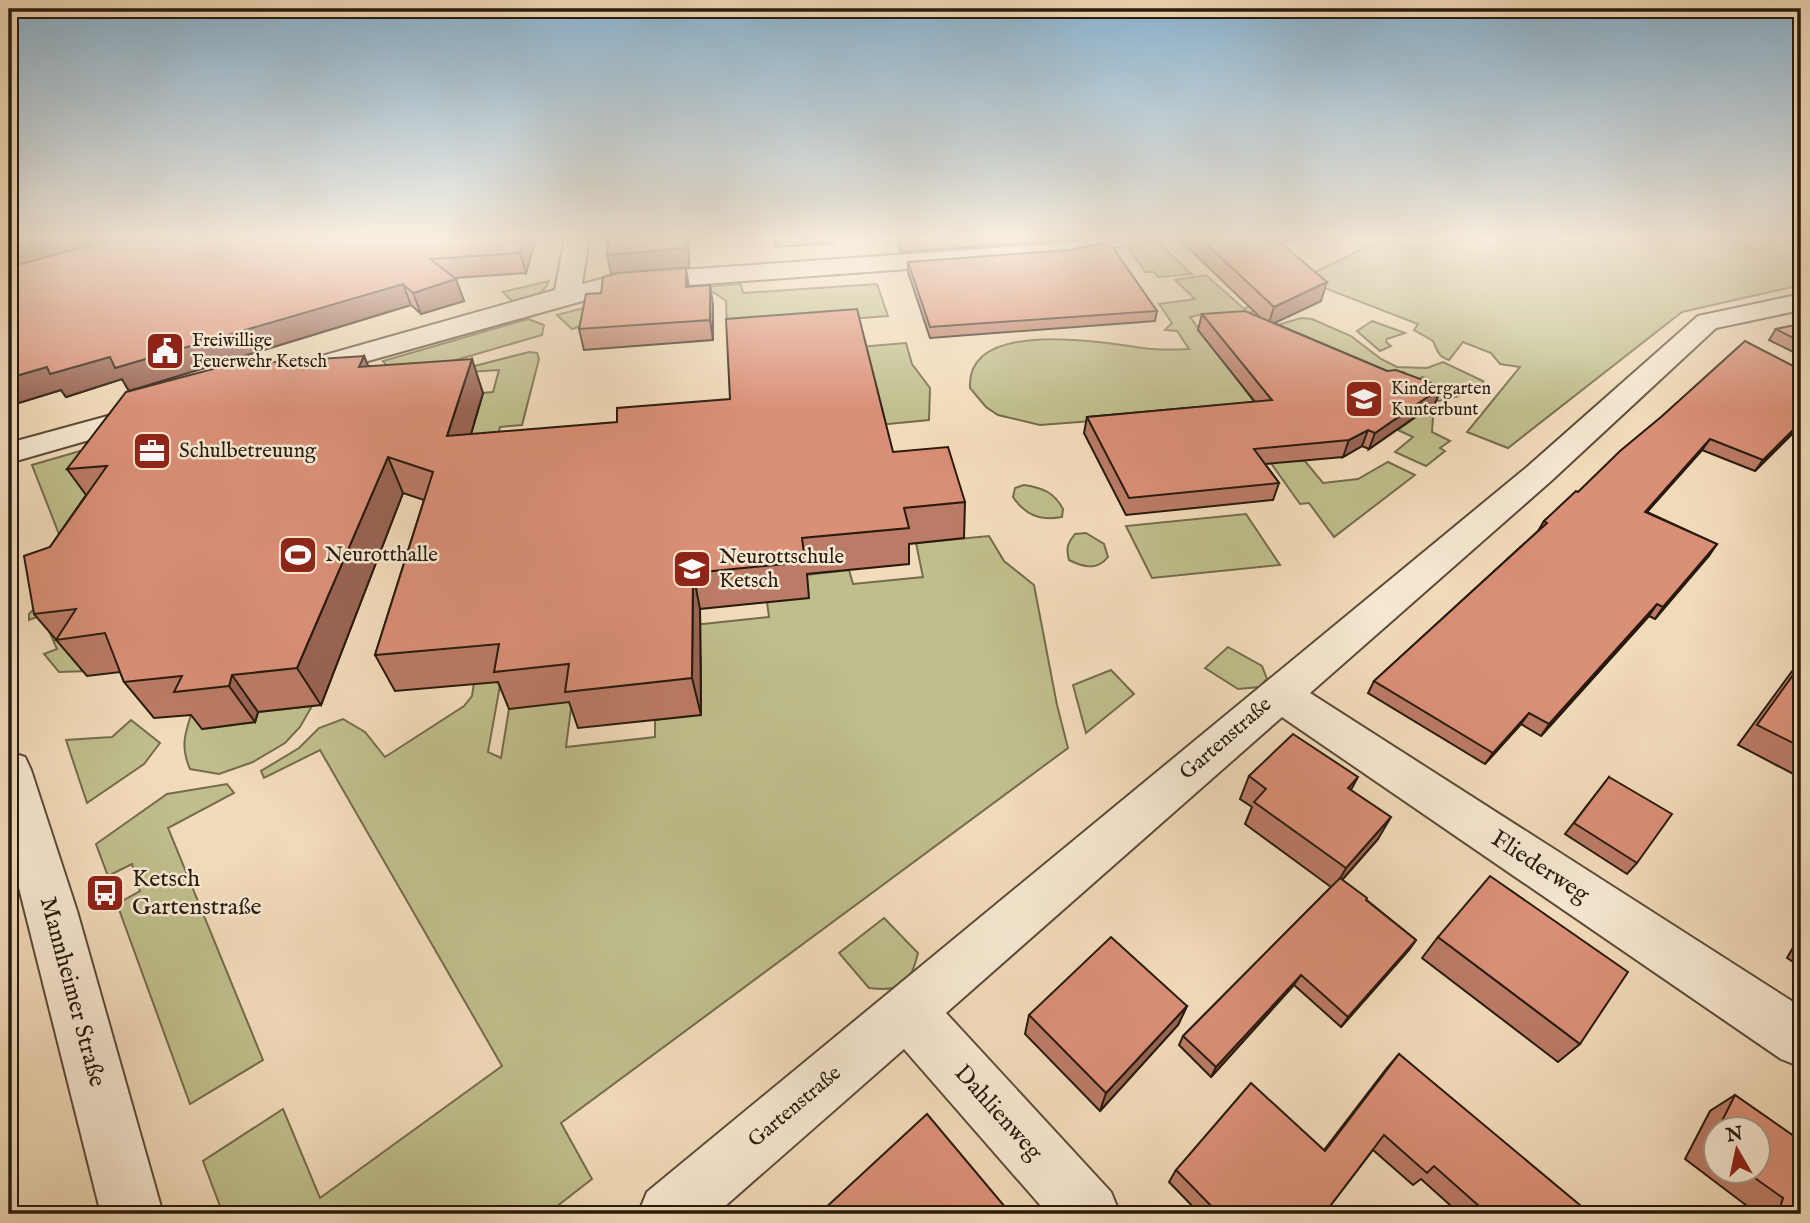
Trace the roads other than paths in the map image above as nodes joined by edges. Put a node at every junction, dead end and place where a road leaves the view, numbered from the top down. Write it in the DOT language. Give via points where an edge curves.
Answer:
graph roads {
  1 [pos="567,295"];
  2 [pos="1801,302"];
  3 [pos="272,379"];
  4 [pos="169,408"];
  5 [pos="9,453"];
  6 [pos="1279,694"];
  7 [pos="9,770"];
  8 [pos="907,1011"];
  9 [pos="1801,1039"];
  10 [pos="132,1214"];
  11 [pos="668,1214"];
  12 [pos="1089,1214"];
  1 -- 3 [label="street"];
  2 -- 6 [label="street, Gartenstraße" via="1725,331 1539,474"];
  4 -- 5 [label="street"];
  6 -- 8 [label="street, Gartenstraße"];
  6 -- 9 [label="street, Fliederweg"];
  7 -- 10 [label="street, Mannheimer Straße" via="52,911"];
  8 -- 11 [label="street, Gartenstraße"];
  8 -- 12 [label="street, Dahlienweg"];
}
